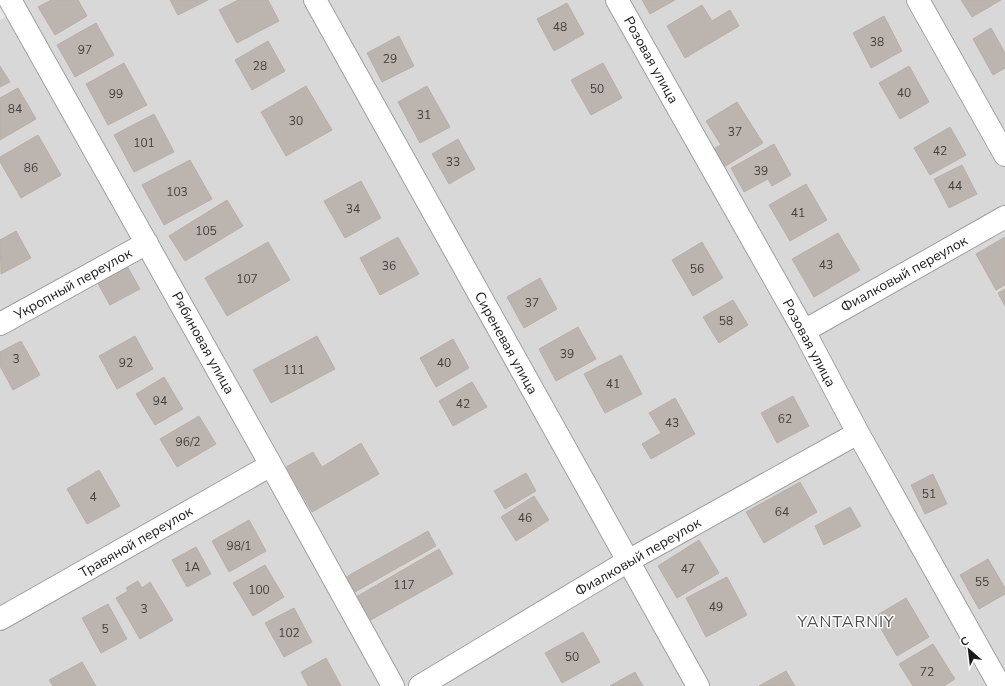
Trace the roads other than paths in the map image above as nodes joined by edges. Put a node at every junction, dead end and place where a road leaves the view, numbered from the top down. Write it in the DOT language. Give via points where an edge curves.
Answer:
graph roads {
  1 [pos="314,0"];
  2 [pos="617,0"];
  3 [pos="918,0"];
  4 [pos="7,3"];
  5 [pos="1005,155"];
  6 [pos="1005,217"];
  7 [pos="147,243"];
  8 [pos="0,324"];
  9 [pos="804,331"];
  10 [pos="858,433"];
  11 [pos="271,465"];
  12 [pos="628,562"];
  13 [pos="0,619"];
  14 [pos="393,686"];
  15 [pos="420,686"];
  16 [pos="698,686"];
  17 [pos="1000,686"];
  1 -- 12 [label="street, Сиреневая улица"];
  2 -- 9 [label="street, Розовая улица"];
  3 -- 5 [label="street"];
  4 -- 7 [label="street, Рябиновая улица"];
  6 -- 9 [label="street, Фиалковый переулок"];
  7 -- 8 [label="street, Укропный переулок"];
  7 -- 11 [label="street, Рябиновая улица"];
  9 -- 10 [label="street, Розовая улица"];
  10 -- 12 [label="street, Фиалковый переулок"];
  10 -- 17 [label="street, Розовая улица"];
  11 -- 13 [label="street, Травяной переулок"];
  11 -- 14 [label="street, Рябиновая улица"];
  12 -- 15 [label="street, Фиалковый переулок"];
  12 -- 16 [label="street, Сиреневая улица"];
}
